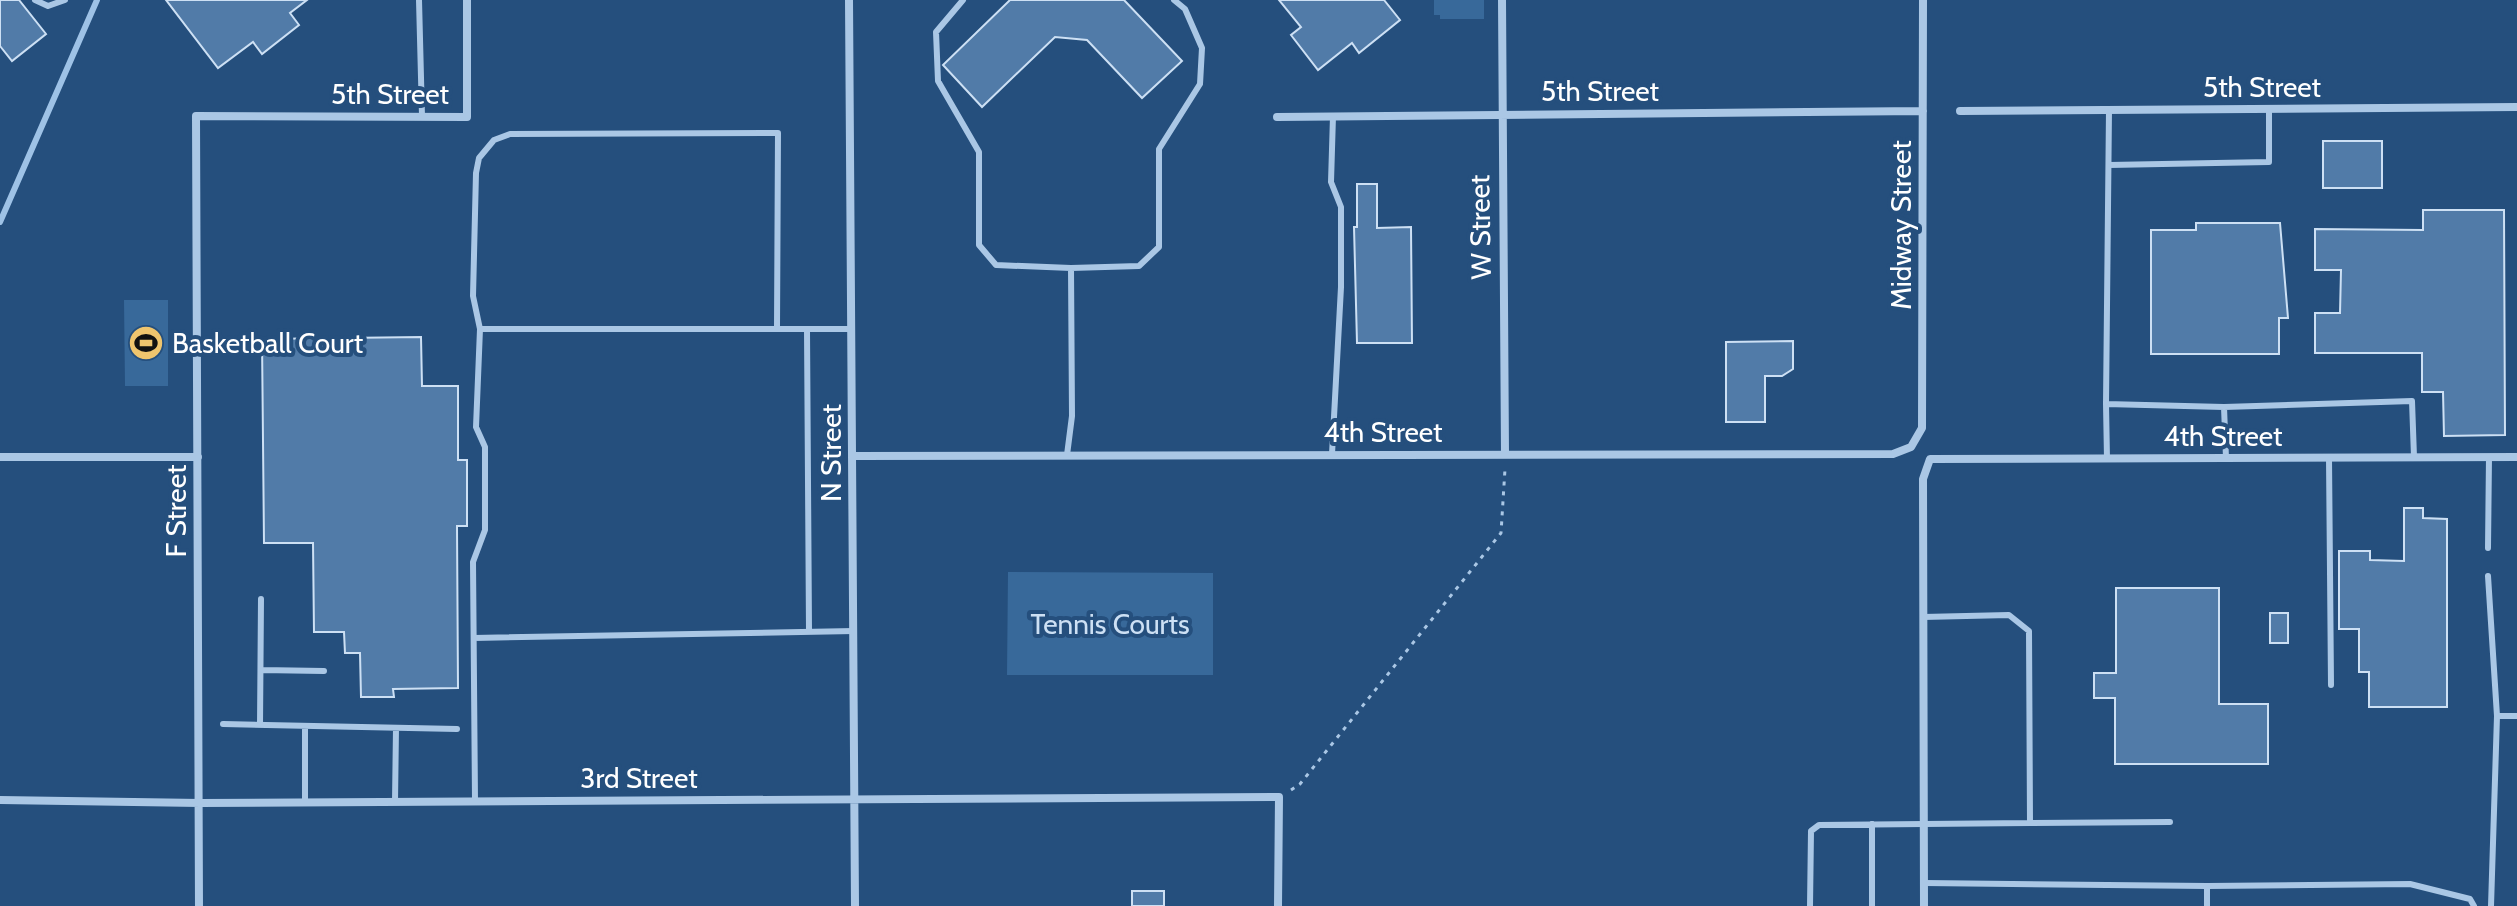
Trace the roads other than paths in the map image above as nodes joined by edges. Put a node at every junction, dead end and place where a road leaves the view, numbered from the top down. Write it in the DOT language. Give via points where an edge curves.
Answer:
graph roads {
  1 [pos="35,0"];
  2 [pos="65,0"];
  3 [pos="419,0"];
  4 [pos="467,0"];
  5 [pos="849,0"];
  6 [pos="963,0"];
  7 [pos="1174,0"];
  8 [pos="1502,0"];
  9 [pos="1923,0"];
  10 [pos="2517,107"];
  11 [pos="2269,109"];
  12 [pos="2109,110"];
  13 [pos="1923,111"];
  14 [pos="1960,111"];
  15 [pos="1501,113"];
  16 [pos="196,116"];
  17 [pos="422,116"];
  18 [pos="1333,116"];
  19 [pos="1277,117"];
  20 [pos="2109,165"];
  21 [pos="1071,268"];
  22 [pos="480,329"];
  23 [pos="777,329"];
  24 [pos="807,329"];
  25 [pos="852,329"];
  26 [pos="2106,404"];
  27 [pos="2224,407"];
  28 [pos="1911,447"];
  29 [pos="1332,454"];
  30 [pos="1505,454"];
  31 [pos="1067,455"];
  32 [pos="853,456"];
  33 [pos="0,457"];
  34 [pos="198,457"];
  35 [pos="2414,457"];
  36 [pos="2489,457"];
  37 [pos="2517,457"];
  38 [pos="2226,458"];
  39 [pos="2329,458"];
  40 [pos="2107,459"];
  41 [pos="2488,548"];
  42 [pos="2488,576"];
  43 [pos="261,599"];
  44 [pos="1923,617"];
  45 [pos="809,631"];
  46 [pos="854,631"];
  47 [pos="474,638"];
  48 [pos="261,670"];
  49 [pos="324,671"];
  50 [pos="2331,685"];
  51 [pos="2497,716"];
  52 [pos="2517,716"];
  53 [pos="223,724"];
  54 [pos="260,725"];
  55 [pos="305,726"];
  56 [pos="396,728"];
  57 [pos="457,729"];
  58 [pos="854,799"];
  59 [pos="0,800"];
  60 [pos="475,801"];
  61 [pos="305,802"];
  62 [pos="395,802"];
  63 [pos="200,803"];
  64 [pos="2170,822"];
  65 [pos="2030,823"];
  66 [pos="1872,824"];
  67 [pos="1924,824"];
  68 [pos="1924,883"];
  69 [pos="2207,886"];
  70 [pos="199,906"];
  71 [pos="855,906"];
  72 [pos="1278,906"];
  73 [pos="1810,906"];
  74 [pos="1872,906"];
  75 [pos="1924,906"];
  76 [pos="2207,906"];
  77 [pos="2474,906"];
  78 [pos="2491,906"];
  1 -- 2 [label="lane" via="48,6"];
  3 -- 17 [label="lane"];
  4 -- 17 [label="street, 5th Street" via="467,117"];
  5 -- 25 [label="street, N Street"];
  6 -- 21 [label="lane" via="936,32 938,81 979,152 979,245 996,265"];
  7 -- 21 [label="lane" via="1185,9 1202,48 1200,84 1159,149 1159,247 1139,266"];
  8 -- 15 [label="street, W Street"];
  9 -- 13 [label="street, Midway Street"];
  10 -- 11 [label="street, 5th Street"];
  11 -- 12 [label="street, 5th Street"];
  11 -- 20 [label="lane" via="2269,162"];
  12 -- 14 [label="street, 5th Street"];
  12 -- 20 [label="lane"];
  13 -- 15 [label="street, 5th Street"];
  13 -- 28 [label="street, Midway Street" via="1922,428"];
  15 -- 18 [label="street, 5th Street"];
  15 -- 30 [label="street, W Street"];
  16 -- 17 [label="street, 5th Street"];
  16 -- 34 [label="street, F Street"];
  18 -- 19 [label="street, 5th Street"];
  18 -- 29 [label="lane" via="1331,182 1341,207 1341,287"];
  20 -- 26 [label="lane"];
  21 -- 31 [label="lane" via="1072,416"];
  22 -- 23 [label="lane"];
  22 -- 23 [label="lane" via="473,296 476,173 479,158 494,140 510,134 766,131 778,133"];
  22 -- 47 [label="lane" via="476,427 485,447 485,530 473,562"];
  23 -- 24 [label="lane"];
  24 -- 25 [label="lane"];
  24 -- 45 [label="lane"];
  25 -- 32 [label="street, N Street"];
  26 -- 27 [label="lane"];
  26 -- 40 [label="lane"];
  27 -- 35 [label="lane" via="2412,401"];
  27 -- 38 [label="lane"];
  28 -- 30 [label="street, 4th Street" via="1893,454"];
  29 -- 30 [label="street, 4th Street"];
  29 -- 31 [label="street, 4th Street"];
  31 -- 32 [label="street, 4th Street"];
  32 -- 46 [label="street, N Street"];
  33 -- 34 [label="street"];
  34 -- 63 [label="street, F Street"];
  35 -- 36 [label="street, 4th Street"];
  35 -- 39 [label="street, 4th Street"];
  36 -- 37 [label="street, 4th Street"];
  36 -- 41 [label="lane"];
  38 -- 39 [label="street, 4th Street"];
  38 -- 40 [label="street, 4th Street"];
  39 -- 50 [label="lane"];
  40 -- 44 [label="street, 4th Street" via="1930,459 1923,479"];
  42 -- 51 [label="lane"];
  43 -- 48 [label="lane"];
  44 -- 65 [label="lane" via="2009,615 2029,631"];
  44 -- 67 [label="street"];
  45 -- 46 [label="lane"];
  45 -- 47 [label="lane"];
  46 -- 58 [label="street, N Street"];
  47 -- 60 [label="lane"];
  48 -- 49 [label="lane"];
  48 -- 54 [label="lane"];
  51 -- 52 [label="lane"];
  51 -- 78 [label="lane"];
  53 -- 54 [label="lane"];
  54 -- 55 [label="lane"];
  55 -- 56 [label="lane"];
  55 -- 61 [label="lane"];
  56 -- 57 [label="lane"];
  56 -- 62 [label="lane"];
  58 -- 60 [label="street, 3rd Street"];
  58 -- 71 [label="street, N Street"];
  58 -- 72 [label="street, 3rd Street" via="1279,797"];
  59 -- 63 [label="street, 3rd Street"];
  60 -- 62 [label="street, 3rd Street"];
  61 -- 62 [label="street, 3rd Street"];
  61 -- 63 [label="street, 3rd Street"];
  63 -- 70 [label="street, F Street"];
  64 -- 65 [label="lane"];
  65 -- 67 [label="lane"];
  66 -- 67 [label="lane"];
  66 -- 73 [label="lane" via="1814,827"];
  66 -- 74 [label="lane"];
  67 -- 68 [label="street"];
  68 -- 69 [label="lane"];
  68 -- 75 [label="street"];
  69 -- 76 [label="lane"];
  69 -- 77 [label="lane" via="2410,884 2470,899"];
}
